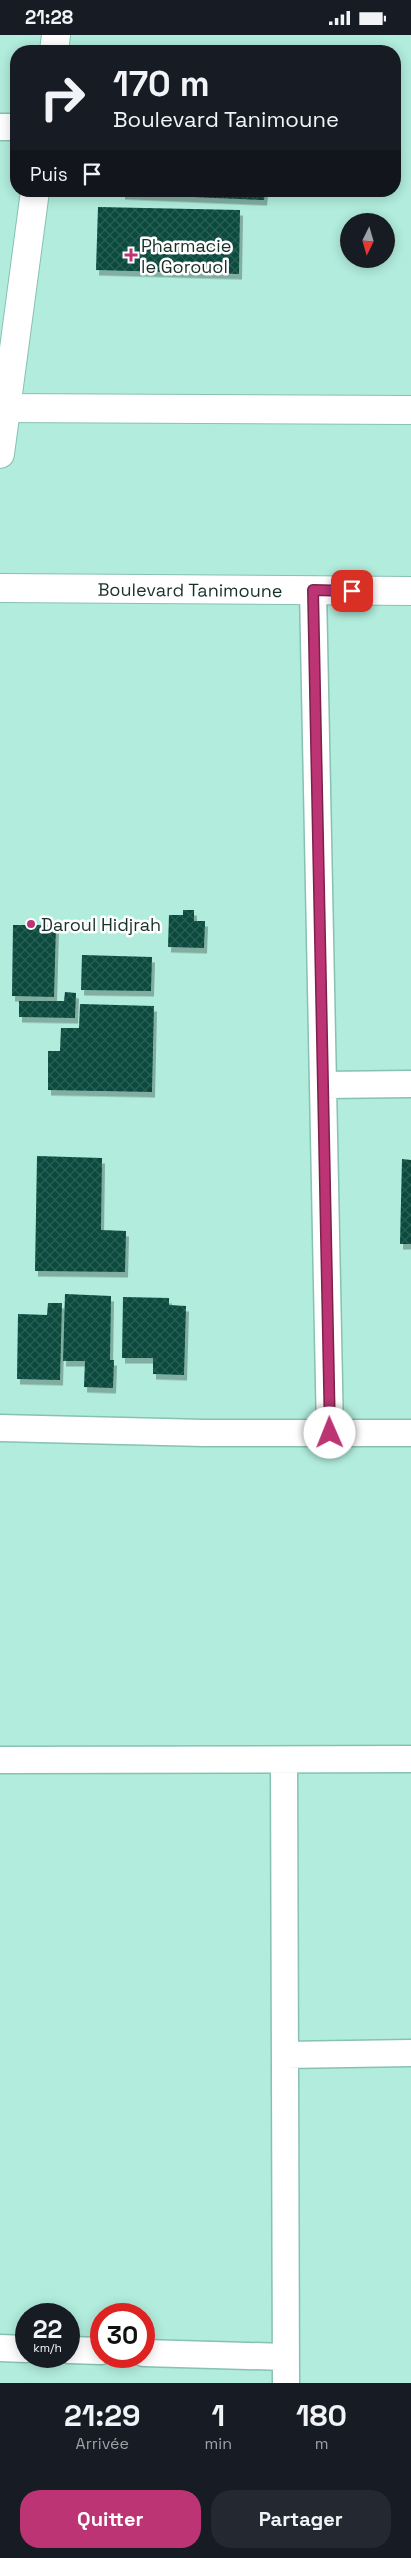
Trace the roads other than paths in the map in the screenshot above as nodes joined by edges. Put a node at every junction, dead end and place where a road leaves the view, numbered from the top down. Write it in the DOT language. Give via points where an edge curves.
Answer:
graph roads {
  1 [pos="34,197"];
  2 [pos="3,409"];
  3 [pos="411,410"];
  4 [pos="0,454"];
  5 [pos="0,588"];
  6 [pos="313,590"];
  7 [pos="411,591"];
  8 [pos="411,1084"];
  9 [pos="323,1085"];
  10 [pos="0,1428"];
  11 [pos="330,1433"];
  12 [pos="411,1433"];
  13 [pos="0,1759"];
  14 [pos="411,1759"];
  15 [pos="284,1760"];
  16 [pos="411,2053"];
  17 [pos="286,2055"];
  18 [pos="0,2348"];
  19 [pos="15,2349"];
  20 [pos="155,2353"];
  21 [pos="286,2357"];
  22 [pos="286,2383"];
  1 -- 2 [label="main road"];
  2 -- 3 [label="main road"];
  2 -- 4 [label="main road"];
  5 -- 6 [label="main road, Boulevard Tanimoune"];
  6 -- 7 [label="main road, Boulevard Tanimoune"];
  6 -- 9 [label="street"];
  8 -- 9 [label="street"];
  9 -- 11 [label="street"];
  10 -- 11 [label="street"];
  11 -- 12 [label="street"];
  13 -- 15 [label="street"];
  14 -- 15 [label="street"];
  15 -- 17 [label="street"];
  16 -- 17 [label="street"];
  17 -- 21 [label="street"];
  18 -- 19 [label="street"];
  20 -- 21 [label="street"];
  21 -- 22 [label="street"];
}
